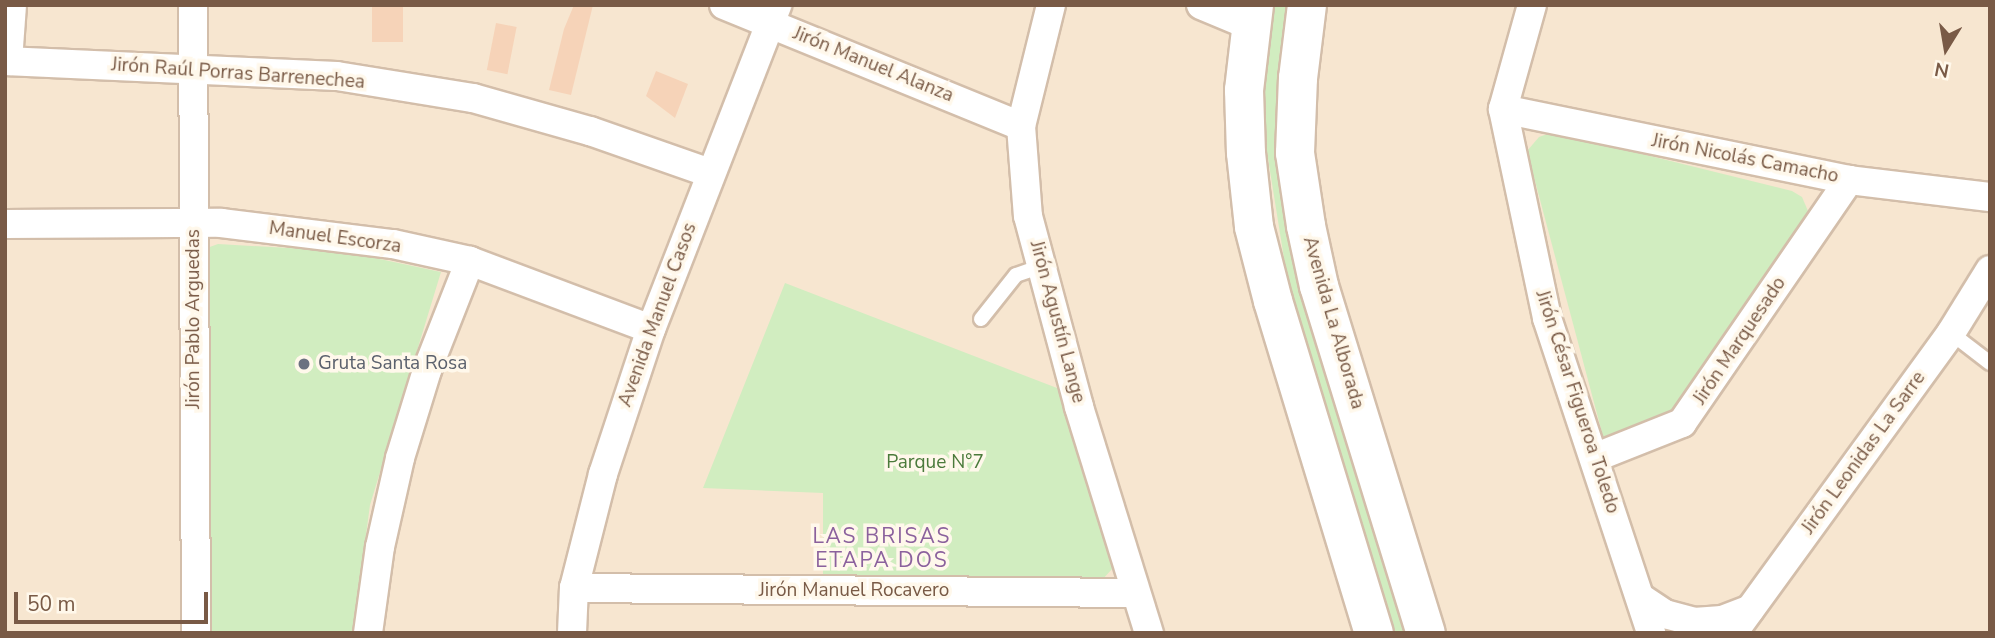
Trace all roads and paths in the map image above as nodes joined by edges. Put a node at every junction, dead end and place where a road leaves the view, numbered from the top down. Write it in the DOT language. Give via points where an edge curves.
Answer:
graph roads {
  1 [pos="12,5"];
  2 [pos="193,5"];
  3 [pos="724,5"];
  4 [pos="1051,5"];
  5 [pos="1201,5"];
  6 [pos="1307,5"];
  7 [pos="1532,5"];
  8 [pos="773,14"];
  9 [pos="1251,15"];
  10 [pos="7,61"];
  11 [pos="193,68"];
  12 [pos="1503,109"];
  13 [pos="1021,126"];
  14 [pos="710,173"];
  15 [pos="1849,180"];
  16 [pos="1990,197"];
  17 [pos="5,224"];
  18 [pos="193,226"];
  19 [pos="470,261"];
  20 [pos="1042,266"];
  21 [pos="1990,270"];
  22 [pos="981,318"];
  23 [pos="651,329"];
  24 [pos="1951,333"];
  25 [pos="1990,363"];
  26 [pos="1594,458"];
  27 [pos="574,589"];
  28 [pos="1134,593"];
  29 [pos="1641,598"];
  30 [pos="1750,609"];
  31 [pos="196,633"];
  32 [pos="368,633"];
  33 [pos="572,633"];
  34 [pos="1149,633"];
  35 [pos="1374,633"];
  36 [pos="1426,633"];
  37 [pos="1651,633"];
  38 [pos="1733,633"];
  1 -- 10 [label="street"];
  2 -- 11 [label="street, Jirón Pablo Arguedas"];
  3 -- 8 [label="street, Jirón Manuel Alanza"];
  4 -- 13 [label="street, Jirón Agustín Lange"];
  5 -- 9 [label="street"];
  6 -- 36 [label="main road, Avenida La Alborada" via="1297,78 1295,153 1306,226 1319,286"];
  7 -- 12 [label="street, Jirón César Figueroa Toledo"];
  8 -- 13 [label="street, Jirón Manuel Alanza"];
  8 -- 14 [label="street, Avenida Manuel Casos"];
  9 -- 35 [label="main road" via="1244,90 1254,227"];
  10 -- 11 [label="street, Jirón Raúl Porras Barrenechea"];
  11 -- 14 [label="street, Jirón Raúl Porras Barrenechea" via="337,76 473,98 590,131"];
  11 -- 18 [label="street, Jirón Pablo Arguedas"];
  12 -- 15 [label="street, Jirón Nicolás Camacho"];
  12 -- 26 [label="street, Jirón César Figueroa Toledo" via="1547,318"];
  13 -- 20 [label="street, Jirón Agustín Lange" via="1028,216"];
  14 -- 23 [label="street, Avenida Manuel Casos"];
  15 -- 16 [label="street, Jirón Nicolás Camacho"];
  15 -- 26 [label="street, Jirón Marquesado" via="1682,423"];
  17 -- 18 [label="street, Manuel Escorza"];
  18 -- 19 [label="street, Manuel Escorza" via="220,223 312,233"];
  18 -- 31 [label="street, Jirón Pablo Arguedas"];
  19 -- 23 [label="street, Manuel Escorza"];
  19 -- 32 [label="street" via="427,370 400,458 380,547"];
  20 -- 22 [label="lane" via="1016,275"];
  20 -- 28 [label="street, Jirón Agustín Lange"];
  21 -- 24 [label="street, Jirón Leonidas La Sarre"];
  23 -- 27 [label="street, Avenida Manuel Casos" via="603,474"];
  24 -- 25 [label="lane"];
  24 -- 30 [label="street, Jirón Leonidas La Sarre"];
  26 -- 29 [label="street, Jirón César Figueroa Toledo"];
  27 -- 28 [label="street, Jirón Manuel Rocavero"];
  27 -- 33 [label="street, Avenida Manuel Casos"];
  28 -- 34 [label="street, Jirón Agustín Lange"];
  29 -- 30 [label="street" via="1665,614 1693,622 1722,620"];
  29 -- 37 [label="street, Jirón César Figueroa Toledo"];
  30 -- 38 [label="street, Jirón Leonidas La Sarre"];
}
